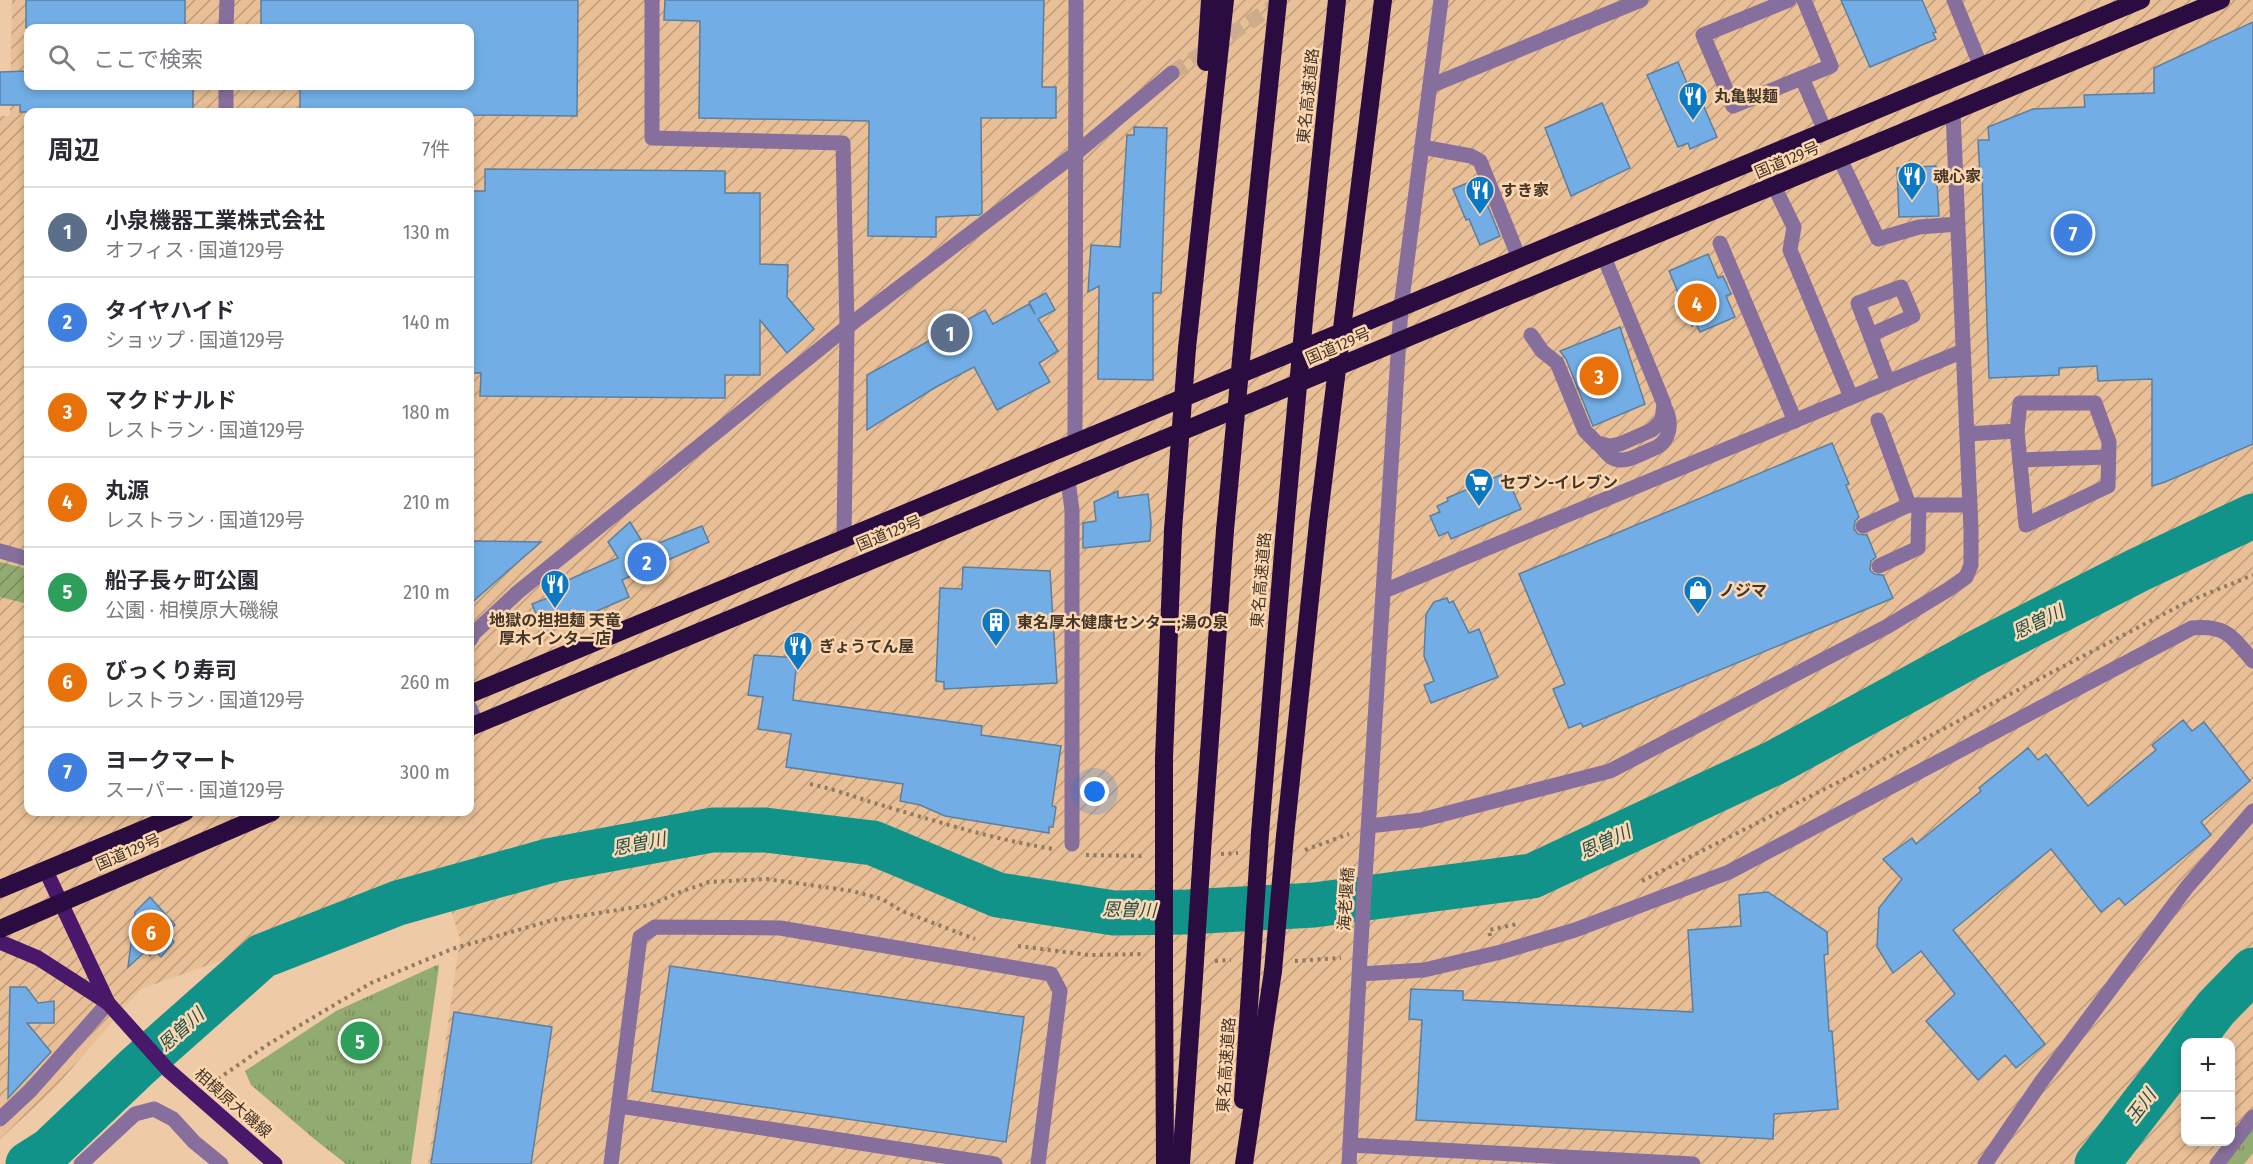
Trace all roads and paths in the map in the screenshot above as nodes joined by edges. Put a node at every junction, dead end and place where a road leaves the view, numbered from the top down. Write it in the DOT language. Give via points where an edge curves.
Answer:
graph roads {
  1 [pos="227,0"];
  2 [pos="652,0"];
  3 [pos="1076,0"];
  4 [pos="1210,0"];
  5 [pos="1225,0"];
  6 [pos="1278,0"];
  7 [pos="1337,0"];
  8 [pos="1383,0"];
  9 [pos="1441,0"];
  10 [pos="1641,0"];
  11 [pos="1789,0"];
  12 [pos="1804,0"];
  13 [pos="1953,0"];
  14 [pos="2141,0"];
  15 [pos="2221,0"];
  16 [pos="226,24"];
  17 [pos="1981,67"];
  18 [pos="1172,73"];
  19 [pos="1802,78"];
  20 [pos="1430,86"];
  21 [pos="226,90"];
  22 [pos="226,108"];
  23 [pos="1953,112"];
  24 [pos="1826,131"];
  25 [pos="1422,147"];
  26 [pos="1075,154"];
  27 [pos="1840,159"];
  28 [pos="1774,186"];
  29 [pos="1958,224"];
  30 [pos="1720,243"];
  31 [pos="1604,256"];
  32 [pos="1519,258"];
  33 [pos="1401,307"];
  34 [pos="847,327"];
  35 [pos="1531,335"];
  36 [pos="1870,335"];
  37 [pos="1398,342"];
  38 [pos="1187,348"];
  39 [pos="1963,351"];
  40 [pos="1888,382"];
  41 [pos="1851,397"];
  42 [pos="1878,420"];
  43 [pos="1795,421"];
  44 [pos="2017,431"];
  45 [pos="1967,434"];
  46 [pos="1075,444"];
  47 [pos="2108,457"];
  48 [pos="2020,460"];
  49 [pos="1068,480"];
  50 [pos="1914,505"];
  51 [pos="1970,505"];
  52 [pos="1863,526"];
  53 [pos="844,539"];
  54 [pos="0,552"];
  55 [pos="24,558"];
  56 [pos="1879,566"];
  57 [pos="2253,575"];
  58 [pos="1384,591"];
  59 [pos="474,633"];
  60 [pos="2253,661"];
  61 [pos="474,692"];
  62 [pos="474,719"];
  63 [pos="810,784"];
  64 [pos="2253,811"];
  65 [pos="175,816"];
  66 [pos="263,816"];
  67 [pos="1369,826"];
  68 [pos="1072,844"];
  69 [pos="45,869"];
  70 [pos="1636,884"];
  71 [pos="0,889"];
  72 [pos="60,903"];
  73 [pos="1522,923"];
  74 [pos="0,929"];
  75 [pos="1489,930"];
  76 [pos="0,942"];
  77 [pos="1360,974"];
  78 [pos="111,1007"];
  79 [pos="620,1106"];
  80 [pos="2253,1117"];
  81 [pos="0,1119"];
  82 [pos="1350,1145"];
  83 [pos="81,1164"];
  84 [pos="220,1164"];
  85 [pos="274,1164"];
  86 [pos="611,1164"];
  87 [pos="995,1164"];
  88 [pos="1038,1164"];
  89 [pos="1165,1164"];
  90 [pos="1181,1164"];
  91 [pos="1239,1164"];
  92 [pos="1245,1164"];
  93 [pos="1349,1164"];
  94 [pos="1693,1164"];
  95 [pos="1985,1164"];
  96 [pos="2217,1164"];
  1 -- 16 [label="street"];
  2 -- 34 [label="street" via="652,138 843,143"];
  3 -- 26 [label="street"];
  4 -- 38 [label="highway"];
  5 -- 38 [label="highway"];
  6 -- 90 [label="highway, bridge" via="1225,530"];
  7 -- 91 [label="highway, 東名高速道路, bridge" via="1272,676"];
  8 -- 92 [label="highway, bridge" via="1317,535 1273,971"];
  9 -- 20 [label="street, 海老堰橋"];
  10 -- 20 [label="street"];
  11 -- 19 [label="street" via="1703,35 1732,106"];
  12 -- 19 [label="street" via="1831,66"];
  13 -- 17 [label="street"];
  14 -- 17 [label="highway, 国道129号"];
  15 -- 23 [label="highway, 国道129号"];
  17 -- 24 [label="highway, 国道129号"];
  18 -- 26 [label="street"];
  19 -- 24 [label="street"];
  20 -- 25 [label="street, 海老堰橋"];
  21 -- 22 [label="street"];
  23 -- 27 [label="highway, 国道129号"];
  23 -- 29 [label="street"];
  24 -- 32 [label="highway, 国道129号"];
  25 -- 32 [label="street" via="1480,161"];
  25 -- 33 [label="street, 海老堰橋"];
  26 -- 34 [label="street"];
  26 -- 46 [label="street"];
  27 -- 28 [label="highway, 国道129号"];
  27 -- 29 [label="street" via="1878,239 1919,227"];
  28 -- 31 [label="highway, 国道129号"];
  28 -- 41 [label="street" via="1794,227 1790,250"];
  29 -- 39 [label="street"];
  30 -- 43 [label="street"];
  31 -- 35 [label="street" via="1664,404 1662,420 1652,430 1620,444 1597,443 1585,431 1557,363"];
  31 -- 37 [label="highway, 国道129号"];
  32 -- 33 [label="highway, 国道129号"];
  33 -- 37 [label="street, 海老堰橋"];
  33 -- 46 [label="highway, 国道129号"];
  34 -- 53 [label="street"];
  34 -- 59 [label="street" via="519,592"];
  36 -- 40 [label="street"];
  37 -- 49 [label="highway, 国道129号"];
  37 -- 58 [label="street, 海老堰橋"];
  38 -- 89 [label="highway, bridge" via="1173,530 1164,758"];
  39 -- 40 [label="street"];
  39 -- 45 [label="street"];
  40 -- 41 [label="street"];
  41 -- 43 [label="street"];
  42 -- 50 [label="street"];
  43 -- 58 [label="street"];
  44 -- 45 [label="street"];
  44 -- 47 [label="street" via="2020,403 2095,403 2109,442"];
  44 -- 48 [label="street"];
  45 -- 51 [label="street"];
  46 -- 53 [label="highway, 国道129号"];
  47 -- 48 [label="street"];
  47 -- 48 [label="street" via="2108,486 2026,525"];
  49 -- 62 [label="highway, 国道129号"];
  49 -- 68 [label="street" via="1072,510"];
  50 -- 51 [label="street"];
  50 -- 52 [label="street"];
  50 -- 56 [label="street" via="1918,548"];
  51 -- 67 [label="street" via="1971,565 1965,577 1888,626 1610,771 1421,820"];
  53 -- 61 [label="highway, 国道129号"];
  54 -- 55 [label="street"];
  57 -- 70 [label="path" via="2187,602"];
  58 -- 67 [label="street, 海老堰橋"];
  60 -- 77 [label="street" via="2228,633 2210,627 2192,628 1729,872 1575,930 1501,952 1424,970"];
  63 -- 68 [label="path" via="1028,845 1058,850"];
  64 -- 95 [label="street" via="2187,887 2041,1082"];
  65 -- 69 [label="highway, 国道129号"];
  66 -- 72 [label="highway, 国道129号"];
  67 -- 77 [label="street, 海老堰橋"];
  69 -- 71 [label="highway, 国道129号"];
  69 -- 72 [label="main road"];
  72 -- 74 [label="highway, 国道129号"];
  72 -- 78 [label="main road"];
  73 -- 75 [label="path"];
  76 -- 78 [label="main road" via="38,958"];
  77 -- 82 [label="street, 海老堰橋"];
  78 -- 81 [label="street"];
  78 -- 85 [label="main road, 相模原大磯線" via="168,1070"];
  79 -- 86 [label="street"];
  79 -- 87 [label="street"];
  79 -- 88 [label="street" via="640,937 655,927 780,928 1051,974 1060,991"];
  80 -- 96 [label="street"];
  82 -- 93 [label="street, 海老堰橋"];
  82 -- 94 [label="street"];
  83 -- 84 [label="street" via="135,1114 154,1109 173,1119"];
}
